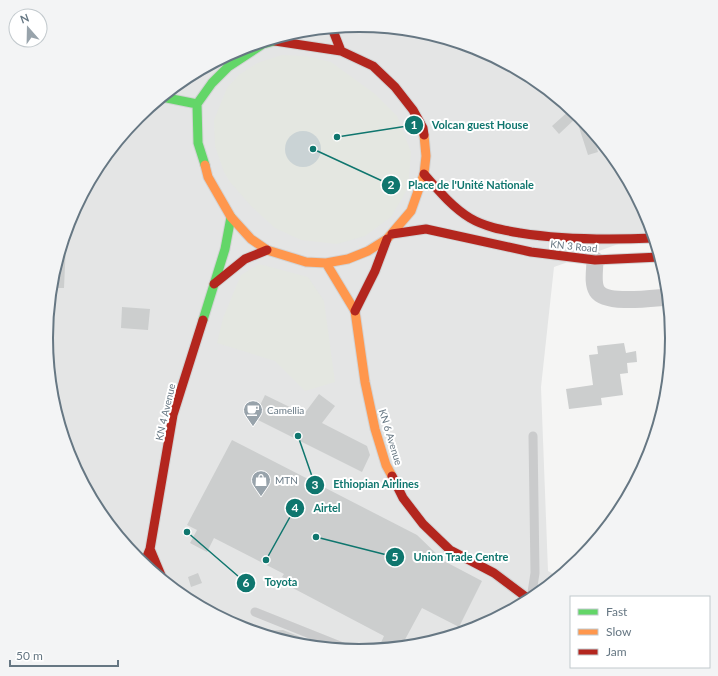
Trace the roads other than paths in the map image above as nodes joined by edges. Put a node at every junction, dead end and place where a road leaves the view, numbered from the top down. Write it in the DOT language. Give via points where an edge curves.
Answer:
graph roads {
  1 [pos="334,33"];
  2 [pos="286,41"];
  3 [pos="341,51"];
  4 [pos="248,53"];
  5 [pos="227,62"];
  6 [pos="228,67"];
  7 [pos="169,98"];
  8 [pos="197,104"];
  9 [pos="424,174"];
  10 [pos="231,217"];
  11 [pos="390,236"];
  12 [pos="648,238"];
  13 [pos="268,250"];
  14 [pos="654,257"];
  15 [pos="595,260"];
  16 [pos="326,263"];
  17 [pos="214,284"];
  18 [pos="662,297"];
  19 [pos="355,311"];
  20 [pos="533,436"];
  21 [pos="150,549"];
  22 [pos="147,558"];
  23 [pos="158,569"];
  24 [pos="532,590"];
  25 [pos="524,595"];
  26 [pos="255,612"];
  27 [pos="330,642"];
  1 -- 3 [label="main road"];
  2 -- 3 [label="main road"];
  3 -- 9 [label="main road" via="373,66 395,87 413,110 423,128 426,156"];
  4 -- 6 [label="main road"];
  5 -- 6 [label="main road"];
  6 -- 8 [label="main road"];
  7 -- 8 [label="main road"];
  8 -- 10 [label="main road" via="198,143 208,177"];
  9 -- 11 [label="main road" via="411,211"];
  9 -- 12 [label="main road, KN 3 Road" via="466,216 492,228 562,239"];
  10 -- 13 [label="main road" via="251,239"];
  10 -- 17 [label="main road, KN 4 Avenue" via="225,249"];
  11 -- 15 [label="main road, KN 3 Road" via="426,229 531,252"];
  11 -- 16 [label="main road" via="368,251 348,259"];
  11 -- 19 [label="main road"];
  13 -- 16 [label="main road" via="306,262"];
  13 -- 17 [label="main road" via="253,254 238,263"];
  14 -- 15 [label="main road, KN 3 Road"];
  15 -- 18 [label="street" via="594,284 600,295 618,299"];
  16 -- 19 [label="main road, KN 6 Avenue"];
  17 -- 21 [label="main road, KN 4 Avenue" via="173,415"];
  19 -- 25 [label="main road, KN 6 Avenue" via="365,382 376,429 386,465 403,498 423,524 450,550 494,573"];
  20 -- 24 [label="lane" via="535,572"];
  21 -- 22 [label="main road, KN 4 Avenue"];
  21 -- 23 [label="main road"];
  26 -- 27 [label="lane"];
}
